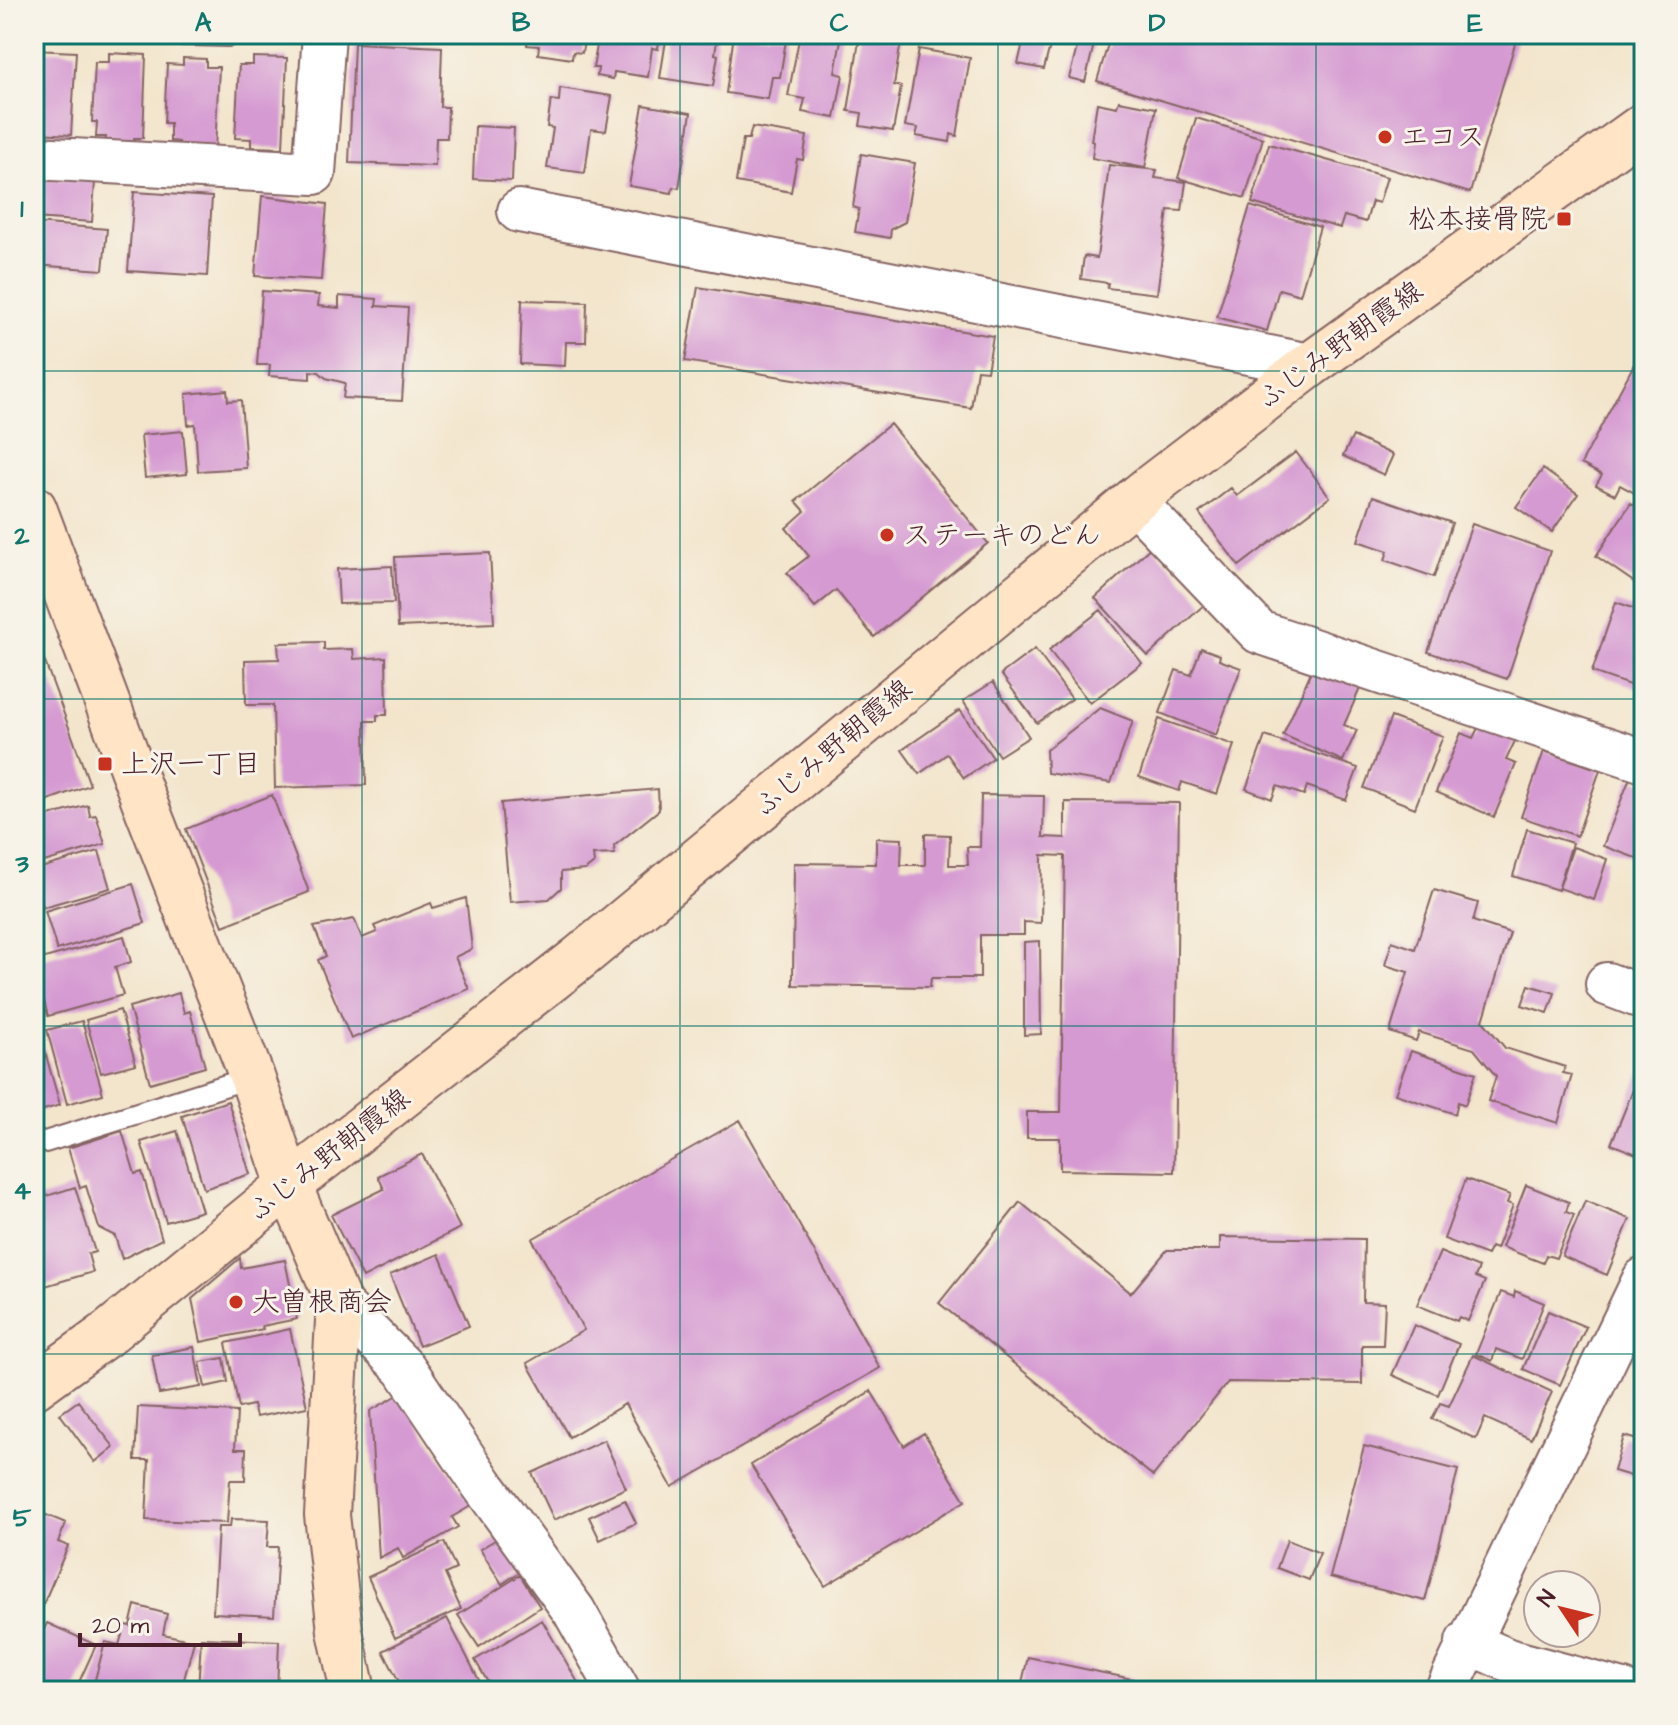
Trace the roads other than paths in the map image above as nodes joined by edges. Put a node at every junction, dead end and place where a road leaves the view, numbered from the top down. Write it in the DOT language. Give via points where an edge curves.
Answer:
graph roads {
  1 [pos="156,34"];
  2 [pos="324,34"];
  3 [pos="228,36"];
  4 [pos="1644,125"];
  5 [pos="34,158"];
  6 [pos="519,211"];
  7 [pos="1310,365"];
  8 [pos="1133,500"];
  9 [pos="34,508"];
  10 [pos="1644,761"];
  11 [pos="252,1077"];
  12 [pos="45,1142"];
  13 [pos="289,1185"];
  14 [pos="1641,1292"];
  15 [pos="339,1303"];
  16 [pos="34,1387"];
  17 [pos="1467,1642"];
  18 [pos="353,1691"];
  19 [pos="619,1691"];
  20 [pos="1446,1691"];
  21 [pos="1623,1691"];
  1 -- 3 [label="lane"];
  2 -- 5 [label="street" via="314,173"];
  4 -- 7 [label="main road, ふじみ野朝霞線"];
  6 -- 7 [label="street"];
  7 -- 8 [label="main road, ふじみ野朝霞線"];
  8 -- 10 [label="street" via="1259,632"];
  8 -- 13 [label="main road, ふじみ野朝霞線" via="579,958"];
  9 -- 11 [label="main road"];
  11 -- 12 [label="lane"];
  11 -- 13 [label="main road"];
  13 -- 15 [label="main road"];
  13 -- 16 [label="main road, ふじみ野朝霞線"];
  14 -- 17 [label="street"];
  15 -- 18 [label="main road" via="327,1515 340,1631"];
  15 -- 19 [label="street" via="405,1369 574,1611"];
  17 -- 20 [label="street"];
  17 -- 21 [label="street" via="1508,1660"];
}
